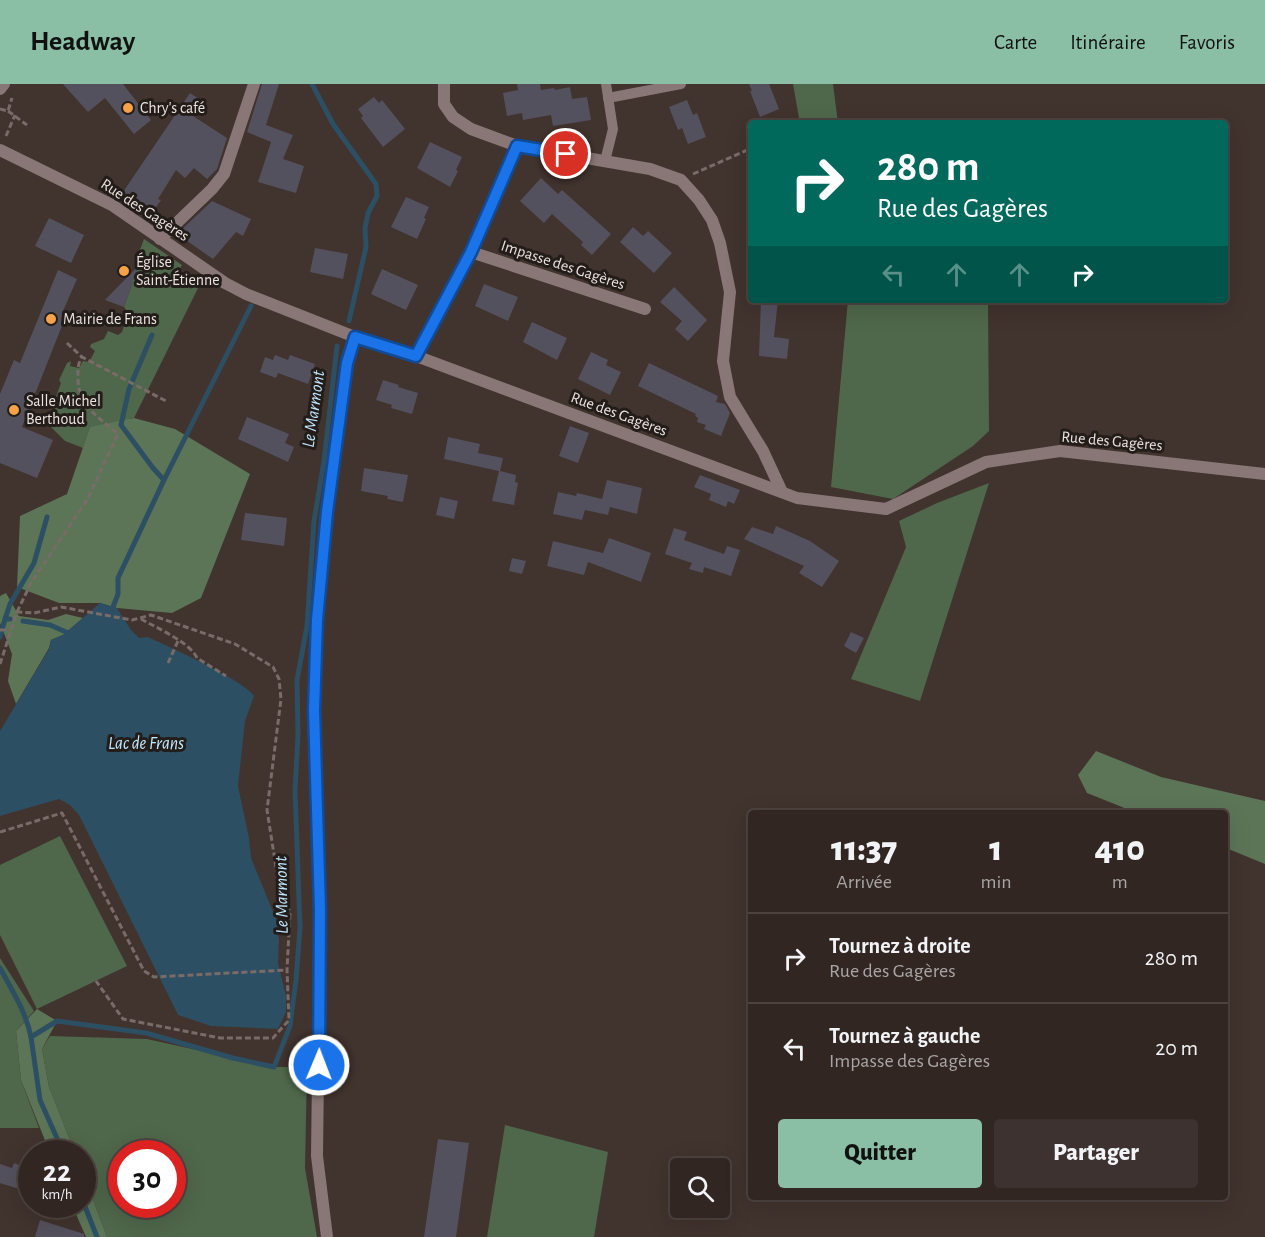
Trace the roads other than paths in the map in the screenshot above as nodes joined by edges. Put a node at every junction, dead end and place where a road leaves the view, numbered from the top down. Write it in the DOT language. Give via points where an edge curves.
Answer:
graph roads {
  1 [pos="4,84"];
  2 [pos="254,84"];
  3 [pos="444,84"];
  4 [pos="606,84"];
  5 [pos="681,84"];
  6 [pos="0,90"];
  7 [pos="608,98"];
  8 [pos="517,146"];
  9 [pos="0,150"];
  10 [pos="605,161"];
  11 [pos="160,239"];
  12 [pos="471,252"];
  13 [pos="645,309"];
  14 [pos="355,337"];
  15 [pos="416,356"];
  16 [pos="1265,474"];
  17 [pos="782,492"];
  18 [pos="327,1237"];
  1 -- 6 [label="street"];
  2 -- 11 [label="street" via="224,174"];
  3 -- 8 [label="street" via="444,105 453,117 471,129"];
  4 -- 7 [label="lane"];
  5 -- 7 [label="lane"];
  7 -- 10 [label="lane" via="613,129"];
  8 -- 10 [label="street"];
  8 -- 12 [label="street, Impasse des Gagères"];
  9 -- 11 [label="street, Rue des Gagères" via="112,205"];
  10 -- 17 [label="street" via="650,169 681,180 712,220 730,292 723,361 730,397 763,451"];
  11 -- 14 [label="street, Rue des Gagères" via="246,294"];
  12 -- 13 [label="street, Impasse des Gagères"];
  12 -- 15 [label="street, Impasse des Gagères"];
  14 -- 15 [label="street, Rue des Gagères"];
  14 -- 18 [label="street" via="347,363 327,512 314,710 320,909 317,1156"];
  15 -- 17 [label="street, Rue des Gagères"];
  16 -- 17 [label="street, Rue des Gagères" via="1060,451 986,462 886,509 797,498"];
}
